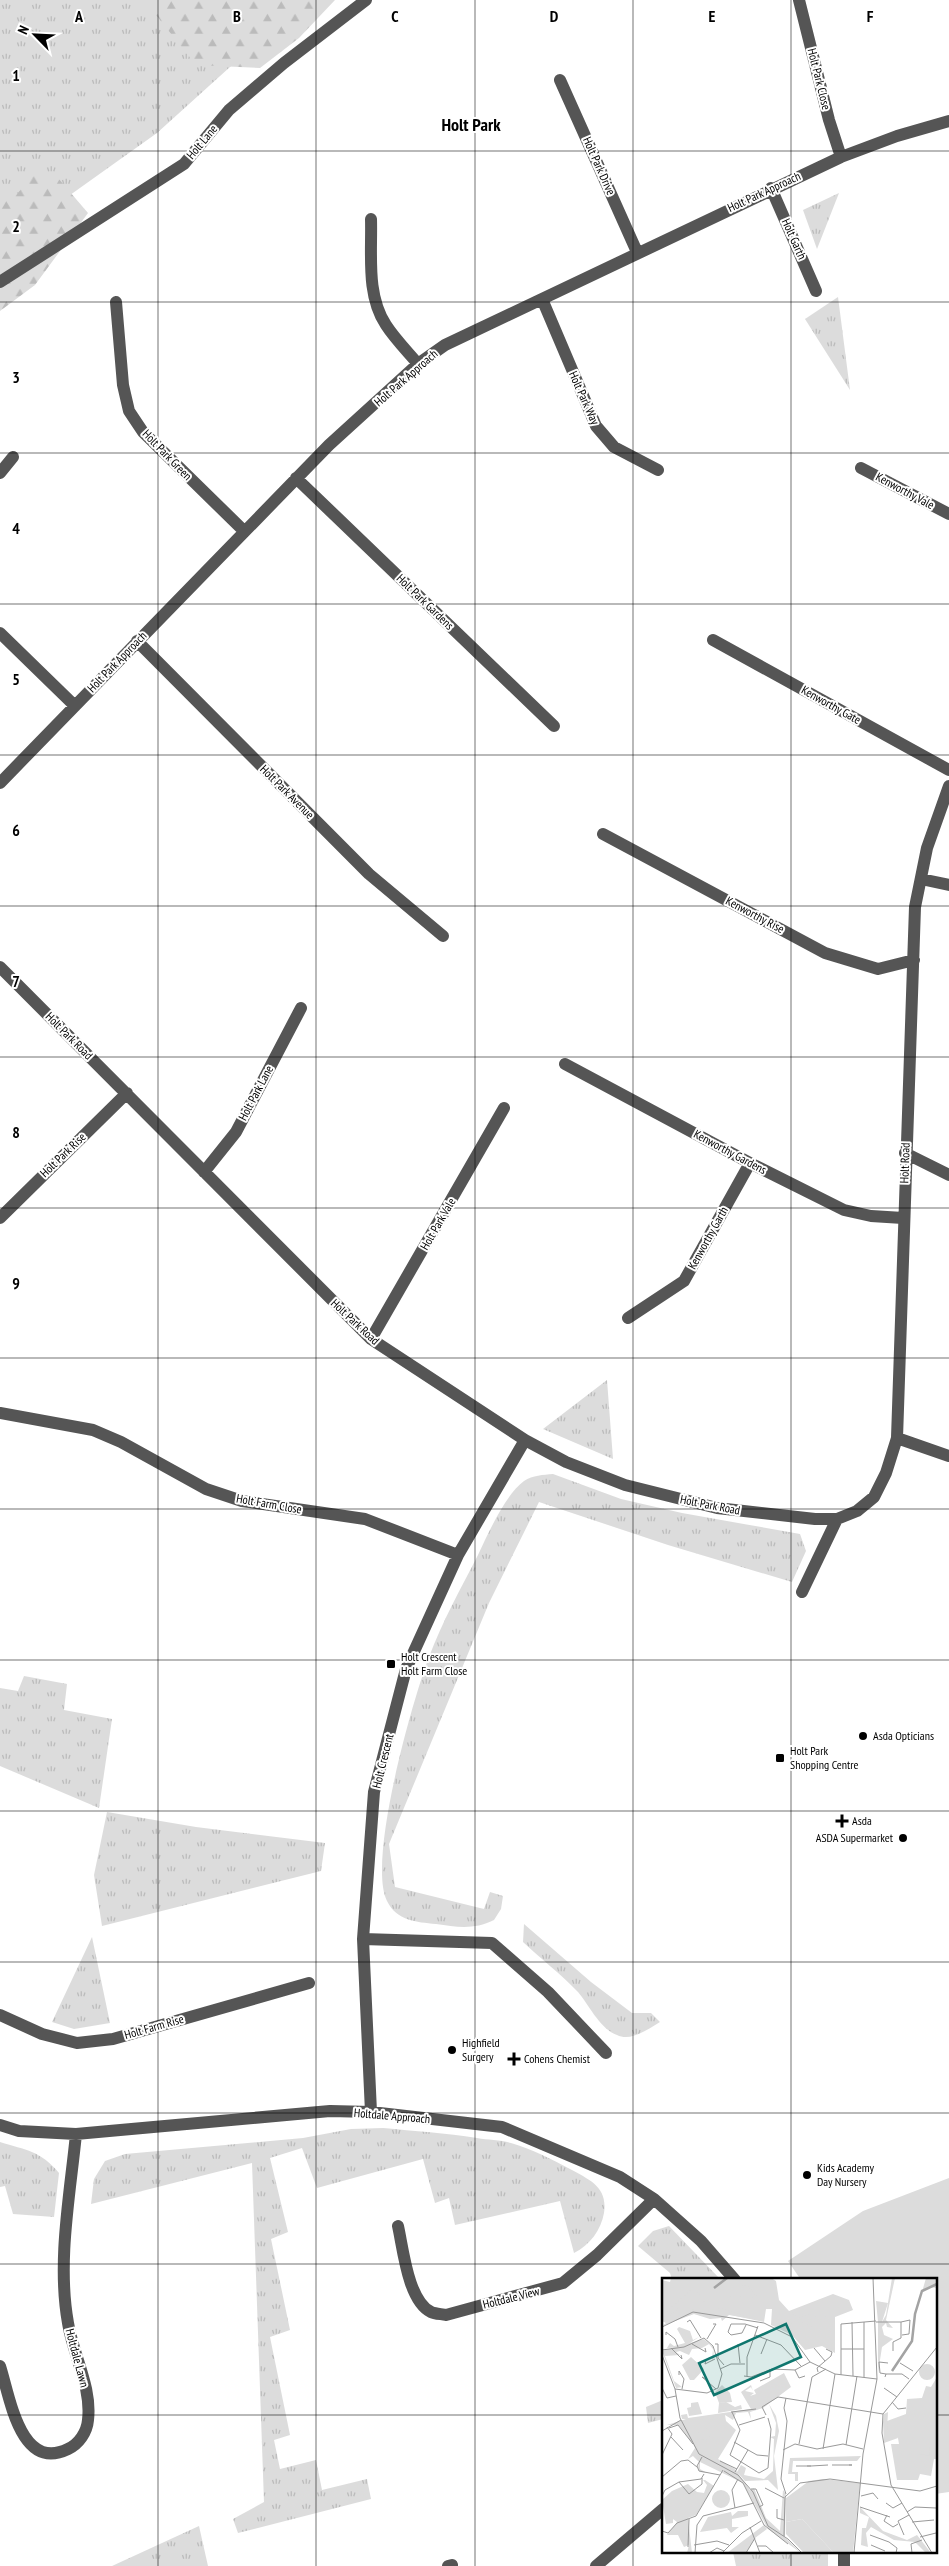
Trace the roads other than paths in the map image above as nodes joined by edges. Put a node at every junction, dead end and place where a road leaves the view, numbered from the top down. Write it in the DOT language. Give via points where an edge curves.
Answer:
graph roads {
  1 [pos="366,0"];
  2 [pos="799,0"];
  3 [pos="560,80"];
  4 [pos="949,121"];
  5 [pos="841,157"];
  6 [pos="772,188"];
  7 [pos="372,219"];
  8 [pos="637,252"];
  9 [pos="0,282"];
  10 [pos="816,291"];
  11 [pos="542,299"];
  12 [pos="116,302"];
  13 [pos="418,364"];
  14 [pos="13,457"];
  15 [pos="861,468"];
  16 [pos="658,470"];
  17 [pos="0,473"];
  18 [pos="296,478"];
  19 [pos="949,514"];
  20 [pos="244,531"];
  21 [pos="0,633"];
  22 [pos="713,640"];
  23 [pos="137,641"];
  24 [pos="75,706"];
  25 [pos="554,726"];
  26 [pos="949,770"];
  27 [pos="0,783"];
  28 [pos="949,786"];
  29 [pos="603,834"];
  30 [pos="921,878"];
  31 [pos="949,885"];
  32 [pos="443,936"];
  33 [pos="914,960"];
  34 [pos="0,967"];
  35 [pos="301,1008"];
  36 [pos="565,1064"];
  37 [pos="127,1093"];
  38 [pos="504,1108"];
  39 [pos="905,1152"];
  40 [pos="750,1163"];
  41 [pos="204,1172"];
  42 [pos="949,1175"];
  43 [pos="0,1218"];
  44 [pos="903,1218"];
  45 [pos="628,1318"];
  46 [pos="371,1339"];
  47 [pos="0,1413"];
  48 [pos="897,1438"];
  49 [pos="525,1440"];
  50 [pos="949,1456"];
  51 [pos="836,1519"];
  52 [pos="458,1556"];
  53 [pos="802,1592"];
  54 [pos="363,1939"];
  55 [pos="309,1983"];
  56 [pos="0,2015"];
  57 [pos="606,2053"];
  58 [pos="371,2112"];
  59 [pos="0,2125"];
  60 [pos="76,2134"];
  61 [pos="654,2199"];
  62 [pos="398,2226"];
  63 [pos="733,2278"];
  64 [pos="0,2366"];
  65 [pos="662,2510"];
  66 [pos="596,2566"];
  1 -- 9 [label="street, Holt Lane" via="229,110 184,164"];
  2 -- 5 [label="street, Holt Park Close"];
  3 -- 8 [label="street, Holt Park Drive"];
  4 -- 5 [label="street, Holt Park Approach"];
  5 -- 6 [label="street, Holt Park Approach"];
  6 -- 8 [label="street, Holt Park Approach"];
  6 -- 10 [label="street, Holt Garth"];
  7 -- 13 [label="street" via="372,286 377,308 386,325"];
  8 -- 11 [label="street, Holt Park Approach"];
  11 -- 13 [label="street, Holt Park Approach" via="445,344"];
  11 -- 16 [label="street, Holt Park Way" via="596,426 614,447"];
  12 -- 20 [label="street, Holt Park Green" via="122,385 129,411 144,432"];
  13 -- 18 [label="street, Holt Park Approach"];
  14 -- 17 [label="street"];
  15 -- 19 [label="street, Kenworthy Vale"];
  18 -- 20 [label="street, Holt Park Approach"];
  18 -- 25 [label="street, Holt Park Gardens"];
  20 -- 23 [label="street, Holt Park Approach"];
  21 -- 24 [label="street"];
  22 -- 26 [label="street, Kenworthy Gate"];
  23 -- 24 [label="street, Holt Park Approach"];
  23 -- 32 [label="street, Holt Park Avenue" via="370,874"];
  24 -- 27 [label="street, Holt Park Approach"];
  28 -- 30 [label="street, Holt Road" via="927,848"];
  29 -- 33 [label="street, Kenworthy Rise" via="825,953 878,969"];
  30 -- 31 [label="street"];
  30 -- 33 [label="street, Holt Road" via="916,907"];
  33 -- 39 [label="street, Holt Road"];
  34 -- 37 [label="street, Holt Park Road"];
  35 -- 41 [label="street, Holt Park Lane" via="236,1132"];
  36 -- 40 [label="street, Kenworthy Gardens"];
  37 -- 41 [label="street, Holt Park Road"];
  37 -- 43 [label="street, Holt Park Rise"];
  38 -- 46 [label="street, Holt Park Vale"];
  39 -- 42 [label="street"];
  39 -- 44 [label="street, Holt Road"];
  40 -- 44 [label="street, Kenworthy Gardens" via="844,1210"];
  40 -- 45 [label="street, Kenworthy Garth" via="684,1281"];
  41 -- 46 [label="street, Holt Park Road"];
  44 -- 48 [label="street, Holt Road"];
  46 -- 49 [label="street, Holt Park Road"];
  47 -- 52 [label="street, Holt Farm Close" via="94,1430 206,1489 242,1501 365,1520 398,1530"];
  48 -- 50 [label="street"];
  48 -- 51 [label="street, Holt Road" via="886,1473 874,1496 857,1511"];
  49 -- 51 [label="street, Holt Park Road" via="566,1462 625,1486 718,1508"];
  49 -- 52 [label="street, Holt Crescent"];
  51 -- 53 [label="street"];
  52 -- 54 [label="street, Holt Crescent" via="406,1669 374,1792"];
  54 -- 57 [label="street" via="492,1943 548,1992"];
  54 -- 58 [label="street, Holt Crescent"];
  55 -- 56 [label="street, Holt Farm Rise" via="113,2038 77,2043 42,2034"];
  58 -- 60 [label="street, Holtdale Approach" via="330,2111"];
  58 -- 61 [label="street, Holtdale Approach" via="502,2128 620,2177"];
  59 -- 60 [label="street, Holtdale Approach" via="19,2131"];
  60 -- 64 [label="street, Holtdale Lawn" via="66,2239 65,2290 68,2324 89,2404 88,2422 82,2439 54,2454 30,2446 21,2433"];
  61 -- 62 [label="street, Holtdale View" via="563,2283 446,2315 431,2312 413,2290"];
  61 -- 63 [label="street, Holtdale Approach" via="702,2241"];
  65 -- 66 [label="street"];
}
